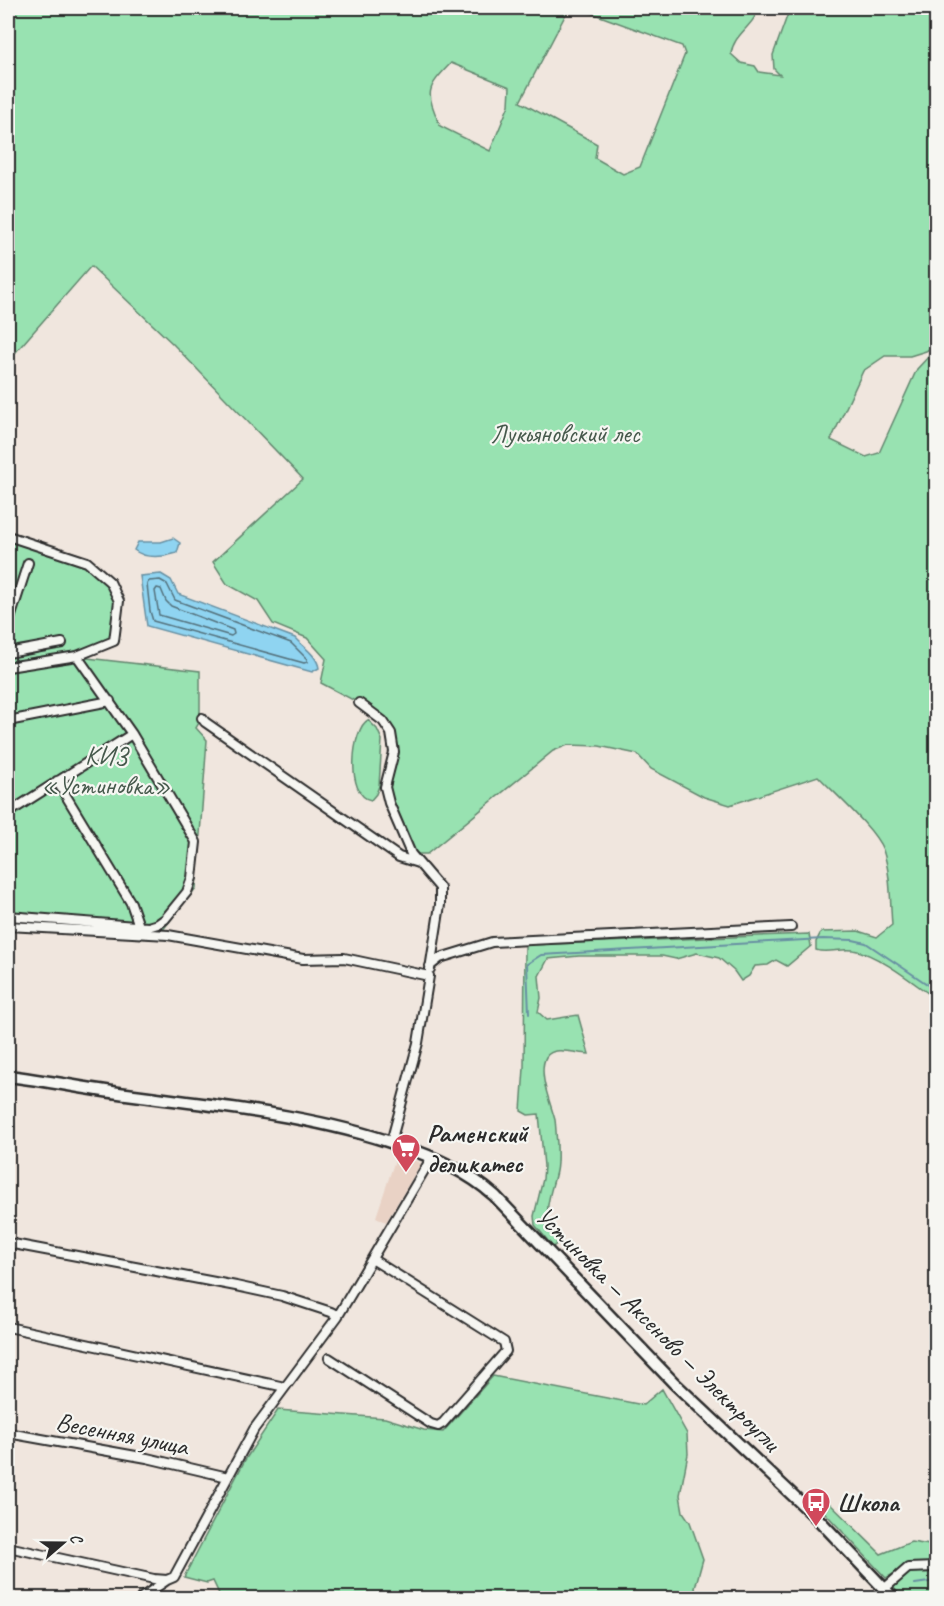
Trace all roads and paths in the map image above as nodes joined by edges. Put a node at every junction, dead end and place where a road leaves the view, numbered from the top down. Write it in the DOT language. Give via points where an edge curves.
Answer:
graph roads {
  1 [pos="8,536"];
  2 [pos="28,563"];
  3 [pos="8,625"];
  4 [pos="62,643"];
  5 [pos="8,653"];
  6 [pos="77,656"];
  7 [pos="8,667"];
  8 [pos="110,701"];
  9 [pos="359,703"];
  10 [pos="202,718"];
  11 [pos="8,721"];
  12 [pos="132,734"];
  13 [pos="57,781"];
  14 [pos="8,811"];
  15 [pos="419,863"];
  16 [pos="8,916"];
  17 [pos="8,926"];
  18 [pos="139,926"];
  19 [pos="791,927"];
  20 [pos="430,966"];
  21 [pos="429,976"];
  22 [pos="8,1076"];
  23 [pos="391,1142"];
  24 [pos="432,1157"];
  25 [pos="8,1243"];
  26 [pos="372,1259"];
  27 [pos="338,1316"];
  28 [pos="8,1327"];
  29 [pos="329,1358"];
  30 [pos="285,1387"];
  31 [pos="8,1432"];
  32 [pos="228,1477"];
  33 [pos="8,1546"];
  34 [pos="936,1567"];
  35 [pos="166,1580"];
  36 [pos="884,1589"];
  37 [pos="141,1599"];
  38 [pos="893,1599"];
  1 -- 6 [label="street" via="87,562 110,582 118,601 114,641"];
  2 -- 3 [label="street"];
  4 -- 5 [label="street"];
  6 -- 7 [label="street"];
  6 -- 8 [label="street"];
  8 -- 11 [label="street"];
  8 -- 12 [label="street"];
  9 -- 15 [label="street" via="384,721 390,733 394,752 385,787 411,854"];
  10 -- 15 [label="street" via="399,857"];
  12 -- 13 [label="street"];
  12 -- 18 [label="street" via="196,842 187,892 158,924"];
  13 -- 14 [label="street"];
  13 -- 18 [label="street" via="131,903"];
  15 -- 20 [label="street" via="440,888"];
  16 -- 18 [label="street"];
  17 -- 21 [label="street" via="168,935 303,958 344,958"];
  19 -- 20 [label="street" via="492,942 440,958"];
  20 -- 21 [label="street"];
  21 -- 23 [label="street" via="418,1043"];
  22 -- 23 [label="main road, Устиновка — Аксеново — Электроугли" via="246,1109"];
  23 -- 24 [label="main road, Устиновка — Аксеново — Электроугли"];
  24 -- 26 [label="street"];
  24 -- 36 [label="main road, Устиновка — Аксеново — Электроугли" via="479,1181 495,1196 674,1383 818,1519"];
  25 -- 27 [label="street" via="282,1296"];
  26 -- 27 [label="street"];
  26 -- 29 [label="street" via="504,1342 506,1351 438,1426"];
  27 -- 30 [label="street"];
  28 -- 30 [label="street"];
  30 -- 32 [label="street" via="254,1429"];
  31 -- 32 [label="street, Весенняя улица"];
  32 -- 35 [label="street" via="174,1577"];
  33 -- 35 [label="street"];
  34 -- 36 [label="street" via="908,1568"];
  35 -- 37 [label="street"];
  36 -- 38 [label="main road, Устиновка — Аксеново — Электроугли"];
}
